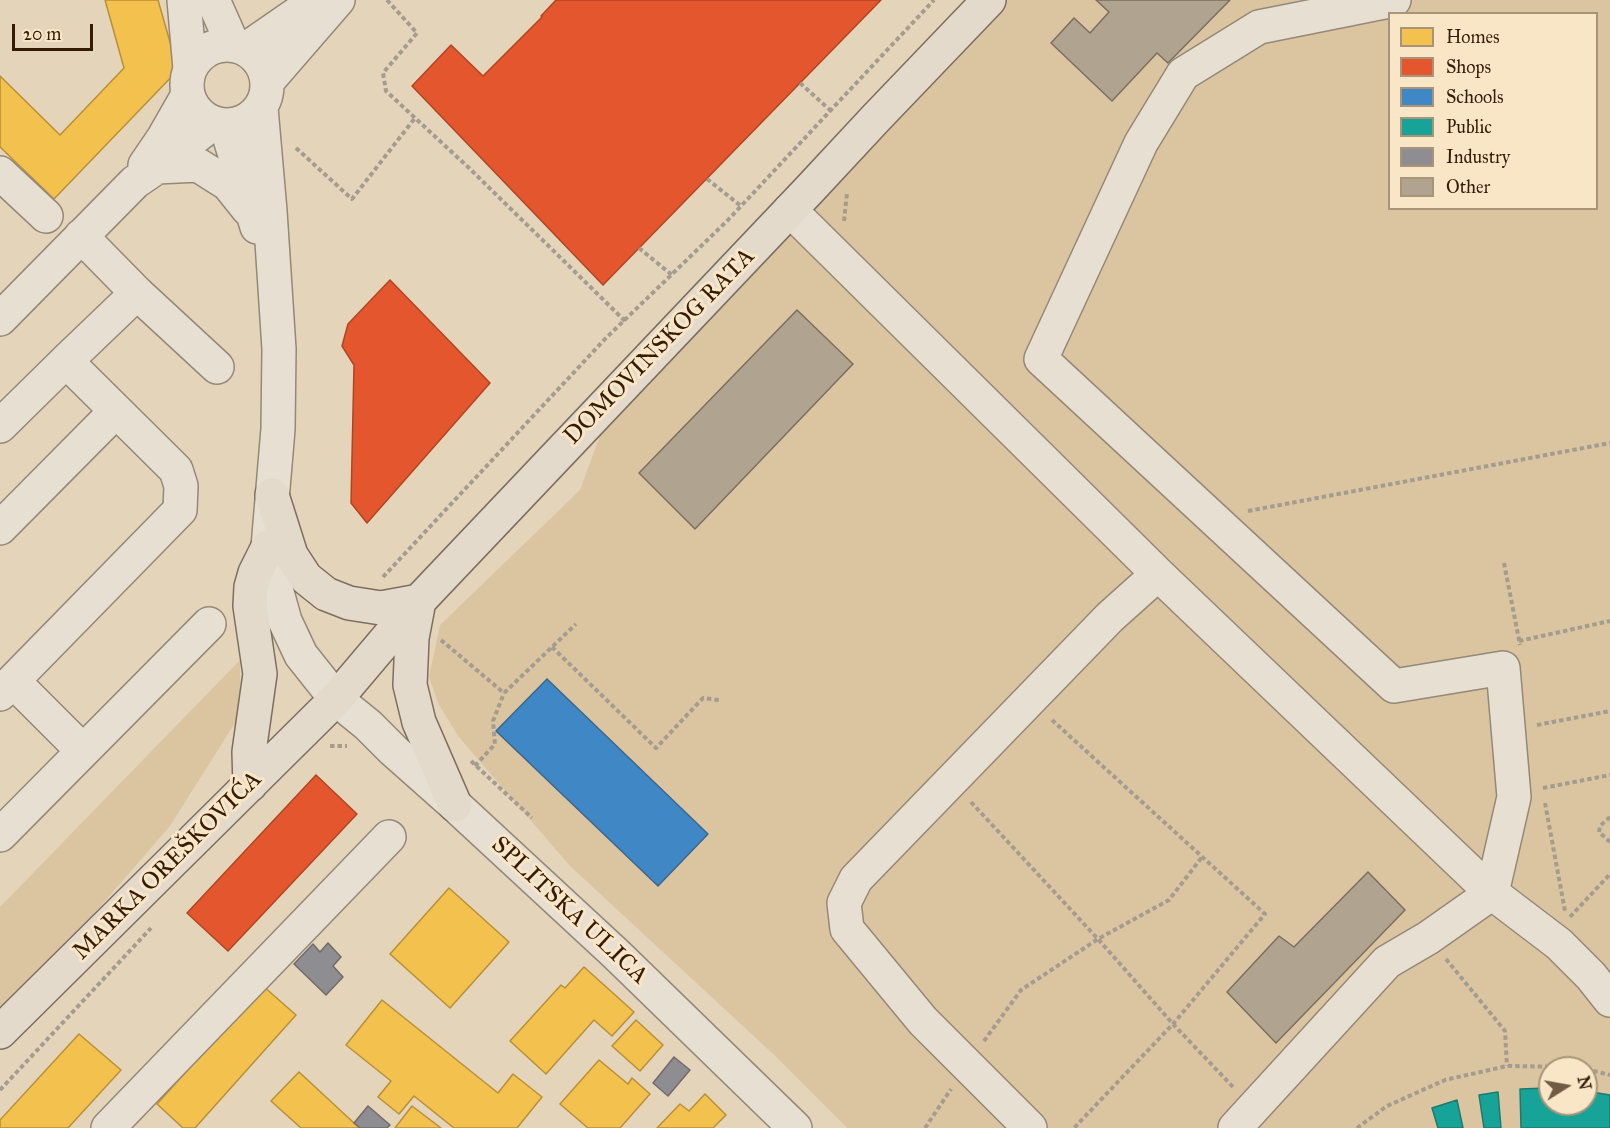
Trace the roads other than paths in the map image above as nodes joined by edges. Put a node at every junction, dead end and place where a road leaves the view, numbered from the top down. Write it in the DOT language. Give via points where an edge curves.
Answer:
graph roads {
  1 [pos="184,0"];
  2 [pos="213,0"];
  3 [pos="317,0"];
  4 [pos="338,0"];
  5 [pos="989,0"];
  6 [pos="1394,0"];
  7 [pos="239,47"];
  8 [pos="189,82"];
  9 [pos="264,95"];
  10 [pos="220,125"];
  11 [pos="0,173"];
  12 [pos="146,175"];
  13 [pos="790,210"];
  14 [pos="46,216"];
  15 [pos="254,216"];
  16 [pos="81,236"];
  17 [pos="276,289"];
  18 [pos="137,292"];
  19 [pos="0,319"];
  20 [pos="66,361"];
  21 [pos="217,367"];
  22 [pos="116,411"];
  23 [pos="0,426"];
  24 [pos="272,495"];
  25 [pos="0,528"];
  26 [pos="268,547"];
  27 [pos="1158,574"];
  28 [pos="419,601"];
  29 [pos="209,624"];
  30 [pos="7,688"];
  31 [pos="336,699"];
  32 [pos="83,751"];
  33 [pos="250,785"];
  34 [pos="455,805"];
  35 [pos="0,835"];
  36 [pos="389,837"];
  37 [pos="1492,892"];
  38 [pos="1610,1000"];
  39 [pos="0,1032"];
  40 [pos="1244,1118"];
  41 [pos="108,1128"];
  42 [pos="795,1128"];
  43 [pos="1030,1128"];
  1 -- 8 [label="street"];
  2 -- 7 [label="street"];
  3 -- 7 [label="street"];
  4 -- 9 [label="street"];
  5 -- 13 [label="main road, DOMOVINSKOG RATA"];
  6 -- 37 [label="street" via="1259,27 1183,74 1141,143 1041,359 1394,686 1503,668 1514,797"];
  7 -- 8 [label="street" via="207,50 198,58"];
  7 -- 9 [label="street" via="256,57 264,69"];
  8 -- 10 [label="street" via="193,107 202,117"];
  8 -- 12 [label="street"];
  9 -- 10 [label="street" via="252,118 240,124"];
  9 -- 17 [label="street"];
  10 -- 12 [label="street"];
  10 -- 15 [label="street"];
  11 -- 14 [label="street"];
  12 -- 15 [label="street" via="198,165 228,184"];
  12 -- 16 [label="street"];
  13 -- 27 [label="street"];
  13 -- 28 [label="main road, DOMOVINSKOG RATA"];
  15 -- 17 [label="street"];
  16 -- 18 [label="street"];
  16 -- 19 [label="street"];
  17 -- 24 [label="street, SPLITSKA ULICA" via="278,429"];
  18 -- 20 [label="street"];
  18 -- 21 [label="street"];
  20 -- 22 [label="street"];
  20 -- 23 [label="street"];
  22 -- 25 [label="street"];
  22 -- 30 [label="street" via="176,470 181,486 180,510"];
  24 -- 26 [label="street, SPLITSKA ULICA"];
  24 -- 28 [label="main road" via="291,555 306,578 326,594 349,603 381,608"];
  26 -- 31 [label="street, SPLITSKA ULICA" via="285,621 301,655"];
  26 -- 33 [label="main road" via="251,588 260,674 249,752"];
  27 -- 37 [label="street"];
  27 -- 43 [label="street" via="1110,617 856,879 844,903 847,929 923,1021"];
  28 -- 31 [label="main road, DOMOVINSKOG RATA"];
  28 -- 34 [label="main road" via="412,638 410,685 419,722"];
  29 -- 32 [label="street"];
  30 -- 32 [label="street"];
  31 -- 33 [label="main road, MARKA OREŠKOVIĆA"];
  31 -- 34 [label="street, SPLITSKA ULICA"];
  32 -- 35 [label="street"];
  33 -- 39 [label="main road, MARKA OREŠKOVIĆA"];
  34 -- 42 [label="street, SPLITSKA ULICA"];
  36 -- 41 [label="street"];
  37 -- 38 [label="street" via="1559,944"];
  37 -- 40 [label="street" via="1387,963"];
}
